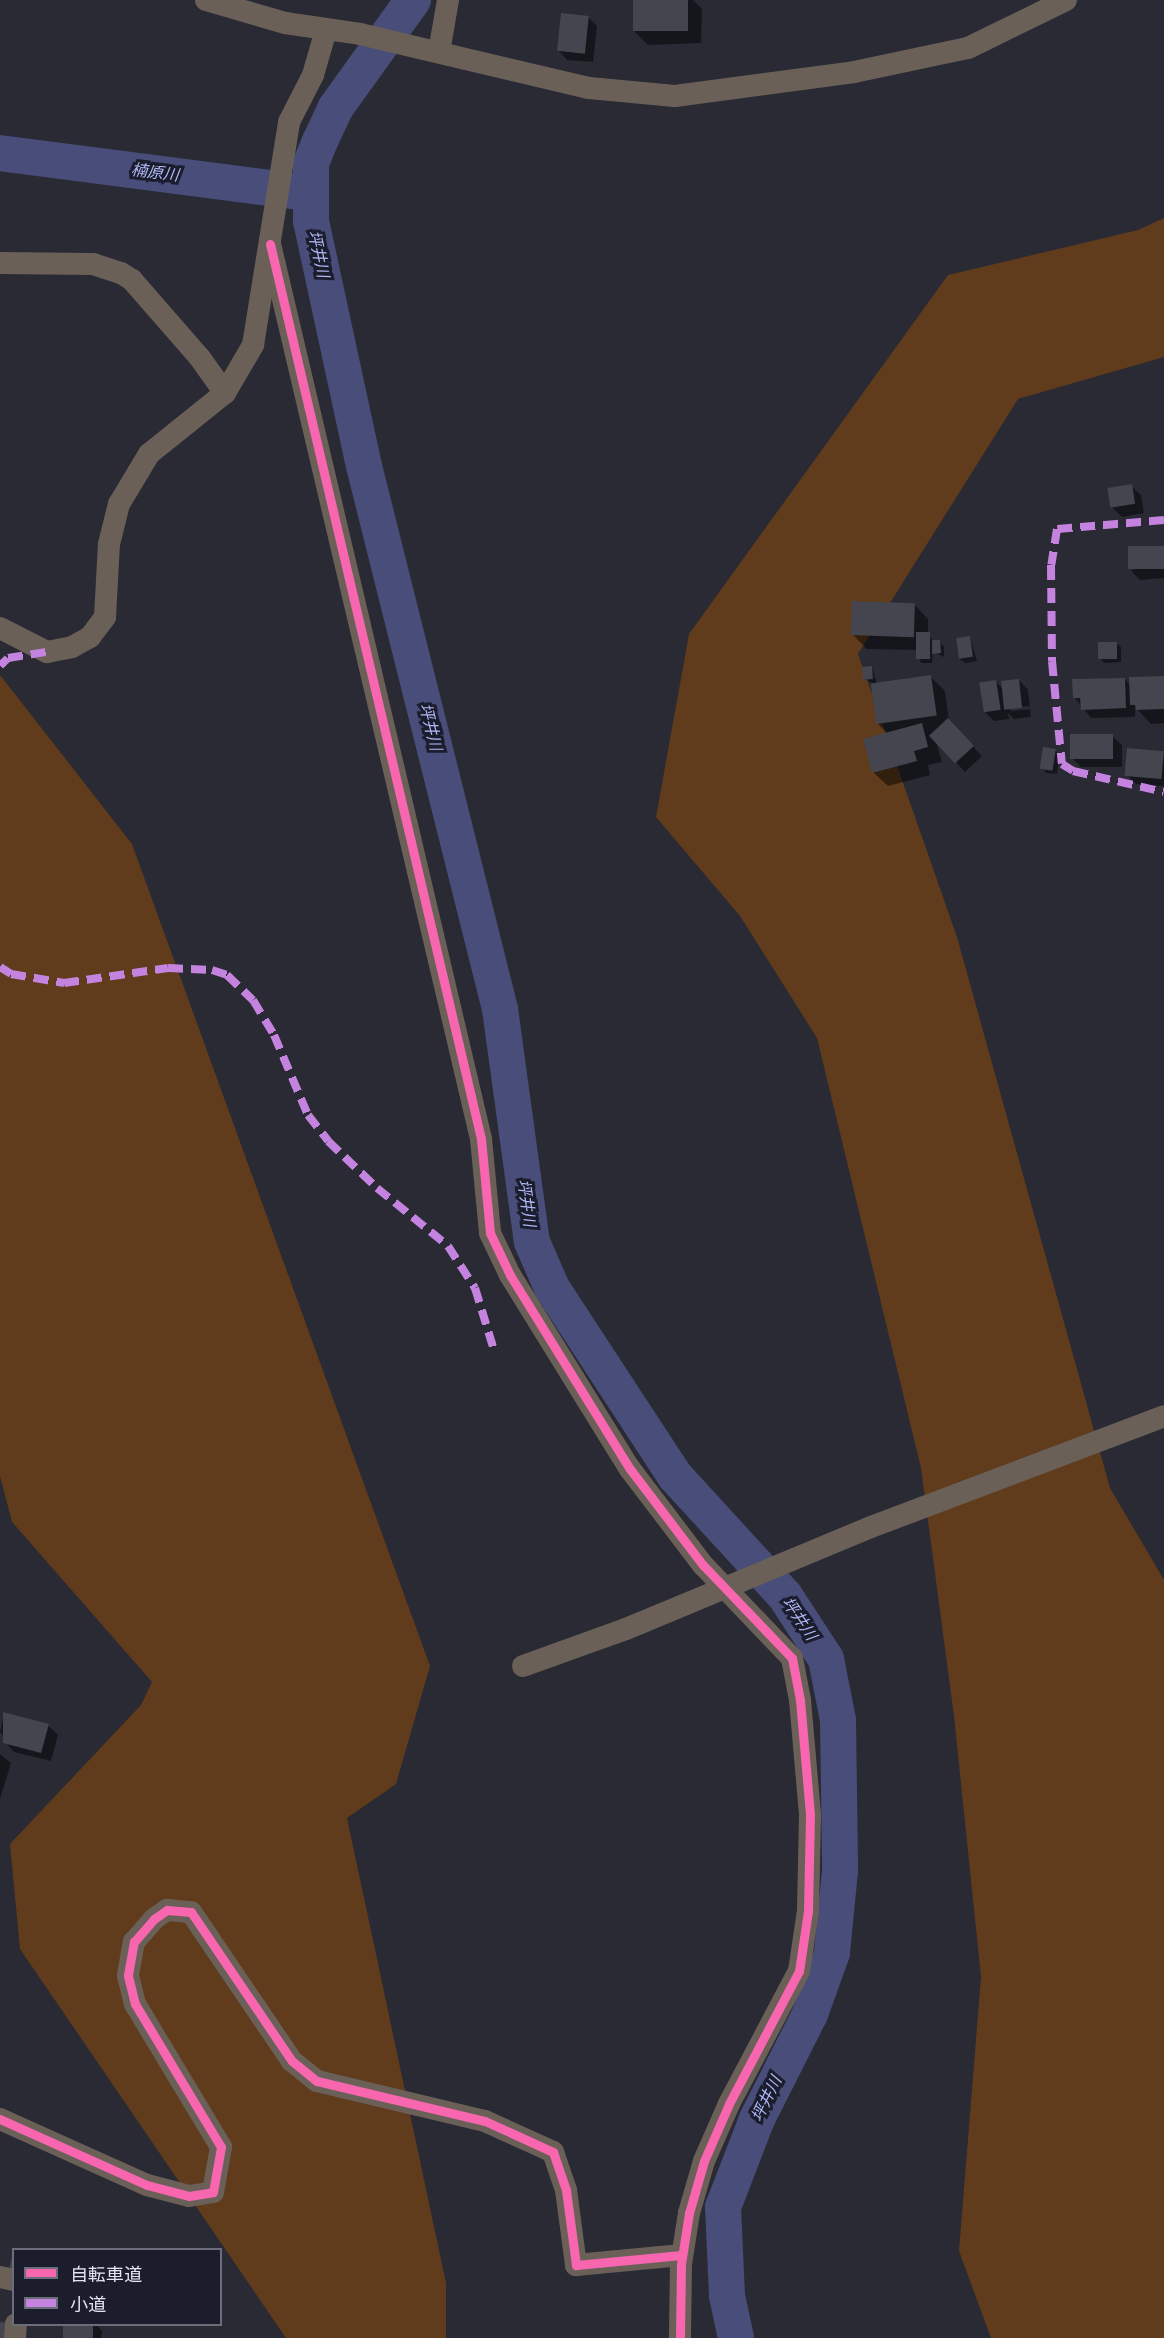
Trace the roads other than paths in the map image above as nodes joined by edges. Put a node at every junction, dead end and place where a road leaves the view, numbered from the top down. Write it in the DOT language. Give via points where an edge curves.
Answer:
graph roads {
  1 [pos="206,0"];
  2 [pos="448,0"];
  3 [pos="1066,0"];
  4 [pos="326,30"];
  5 [pos="439,52"];
  6 [pos="270,244"];
  7 [pos="0,263"];
  8 [pos="225,393"];
  9 [pos="0,628"];
  10 [pos="1164,1416"];
  11 [pos="735,1583"];
  12 [pos="524,1666"];
  13 [pos="0,2119"];
  14 [pos="682,2255"];
  15 [pos="680,2338"];
  1 -- 4 [label="street"];
  2 -- 5 [label="street"];
  3 -- 5 [label="street" via="968,48 854,72 675,96 589,88"];
  4 -- 5 [label="street"];
  4 -- 6 [label="street" via="313,75 289,122"];
  6 -- 8 [label="street" via="253,345"];
  6 -- 11 [label="street" via="481,1139 490,1233 510,1275 630,1469 703,1565"];
  7 -- 8 [label="street" via="93,264 121,273 132,280 200,358"];
  8 -- 9 [label="street" via="149,454 119,504 109,544 105,617 90,637 72,647 47,652"];
  10 -- 11 [label="street"];
  11 -- 12 [label="street"];
  11 -- 14 [label="street" via="792,1658 800,1700 810,1815 808,1911 799,1971 729,2104 705,2162 689,2213"];
  13 -- 14 [label="street" via="147,2185 189,2196 213,2193 221,2146 135,2004 128,1975 134,1942 154,1919 167,1910 191,1912 292,2061 317,2081 485,2121 553,2152 566,2190 576,2265"];
  14 -- 15 [label="street"];
}
